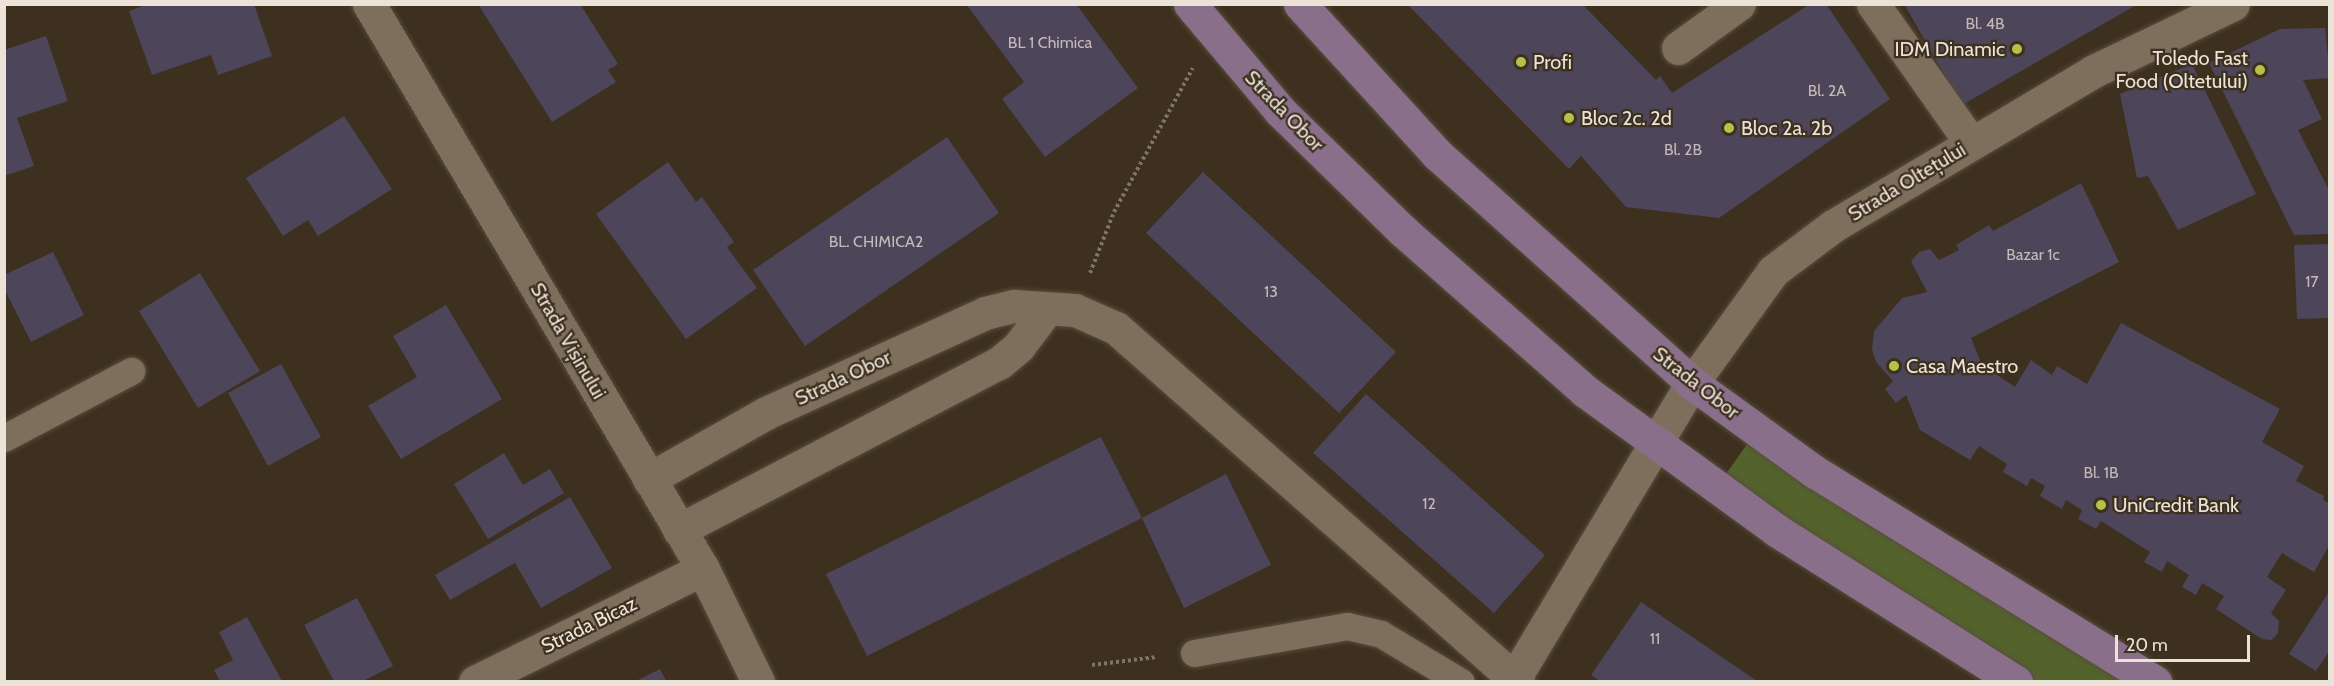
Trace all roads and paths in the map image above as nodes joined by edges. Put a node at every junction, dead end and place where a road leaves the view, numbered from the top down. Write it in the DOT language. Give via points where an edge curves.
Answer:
graph roads {
  1 [pos="369,4"];
  2 [pos="1190,4"];
  3 [pos="1300,4"];
  4 [pos="1739,4"];
  5 [pos="1874,4"];
  6 [pos="2233,4"];
  7 [pos="1212,34"];
  8 [pos="1678,48"];
  9 [pos="1971,143"];
  10 [pos="1061,310"];
  11 [pos="131,371"];
  12 [pos="1692,383"];
  13 [pos="4,438"];
  14 [pos="1657,447"];
  15 [pos="649,479"];
  16 [pos="679,530"];
  17 [pos="703,569"];
  18 [pos="1194,653"];
  19 [pos="1092,664"];
  20 [pos="475,681"];
  21 [pos="758,681"];
  22 [pos="1461,681"];
  23 [pos="1515,681"];
  24 [pos="2016,681"];
  25 [pos="2155,681"];
  1 -- 15 [label="street, Strada Vișinului"];
  2 -- 7 [label="main road, Strada Obor"];
  3 -- 12 [label="main road, Strada Obor" via="1438,155"];
  4 -- 8 [label="street"];
  5 -- 9 [label="street"];
  6 -- 9 [label="street, Strada Oltețului" via="2094,71"];
  7 -- 10 [label="path"];
  7 -- 14 [label="main road, Strada Obor" via="1280,111 1403,231 1585,391"];
  9 -- 12 [label="street, Strada Oltețului" via="1833,226 1773,271"];
  10 -- 15 [label="street, Strada Obor" via="1014,306 985,313 766,413"];
  10 -- 16 [label="street" via="999,363"];
  10 -- 23 [label="street, Strada Obor" via="1116,328"];
  11 -- 13 [label="lane"];
  12 -- 14 [label="street, Strada Oltețului"];
  12 -- 25 [label="main road, Strada Obor" via="1815,472"];
  14 -- 23 [label="street, Strada Obor"];
  14 -- 24 [label="main road, Strada Obor" via="1776,530"];
  15 -- 16 [label="street, Strada Vișinului"];
  16 -- 17 [label="street, Strada Vișinului"];
  17 -- 20 [label="street, Strada Bicaz"];
  17 -- 21 [label="street, Strada Vișinului"];
  18 -- 19 [label="path"];
  18 -- 22 [label="lane" via="1347,626 1381,634"];
}
